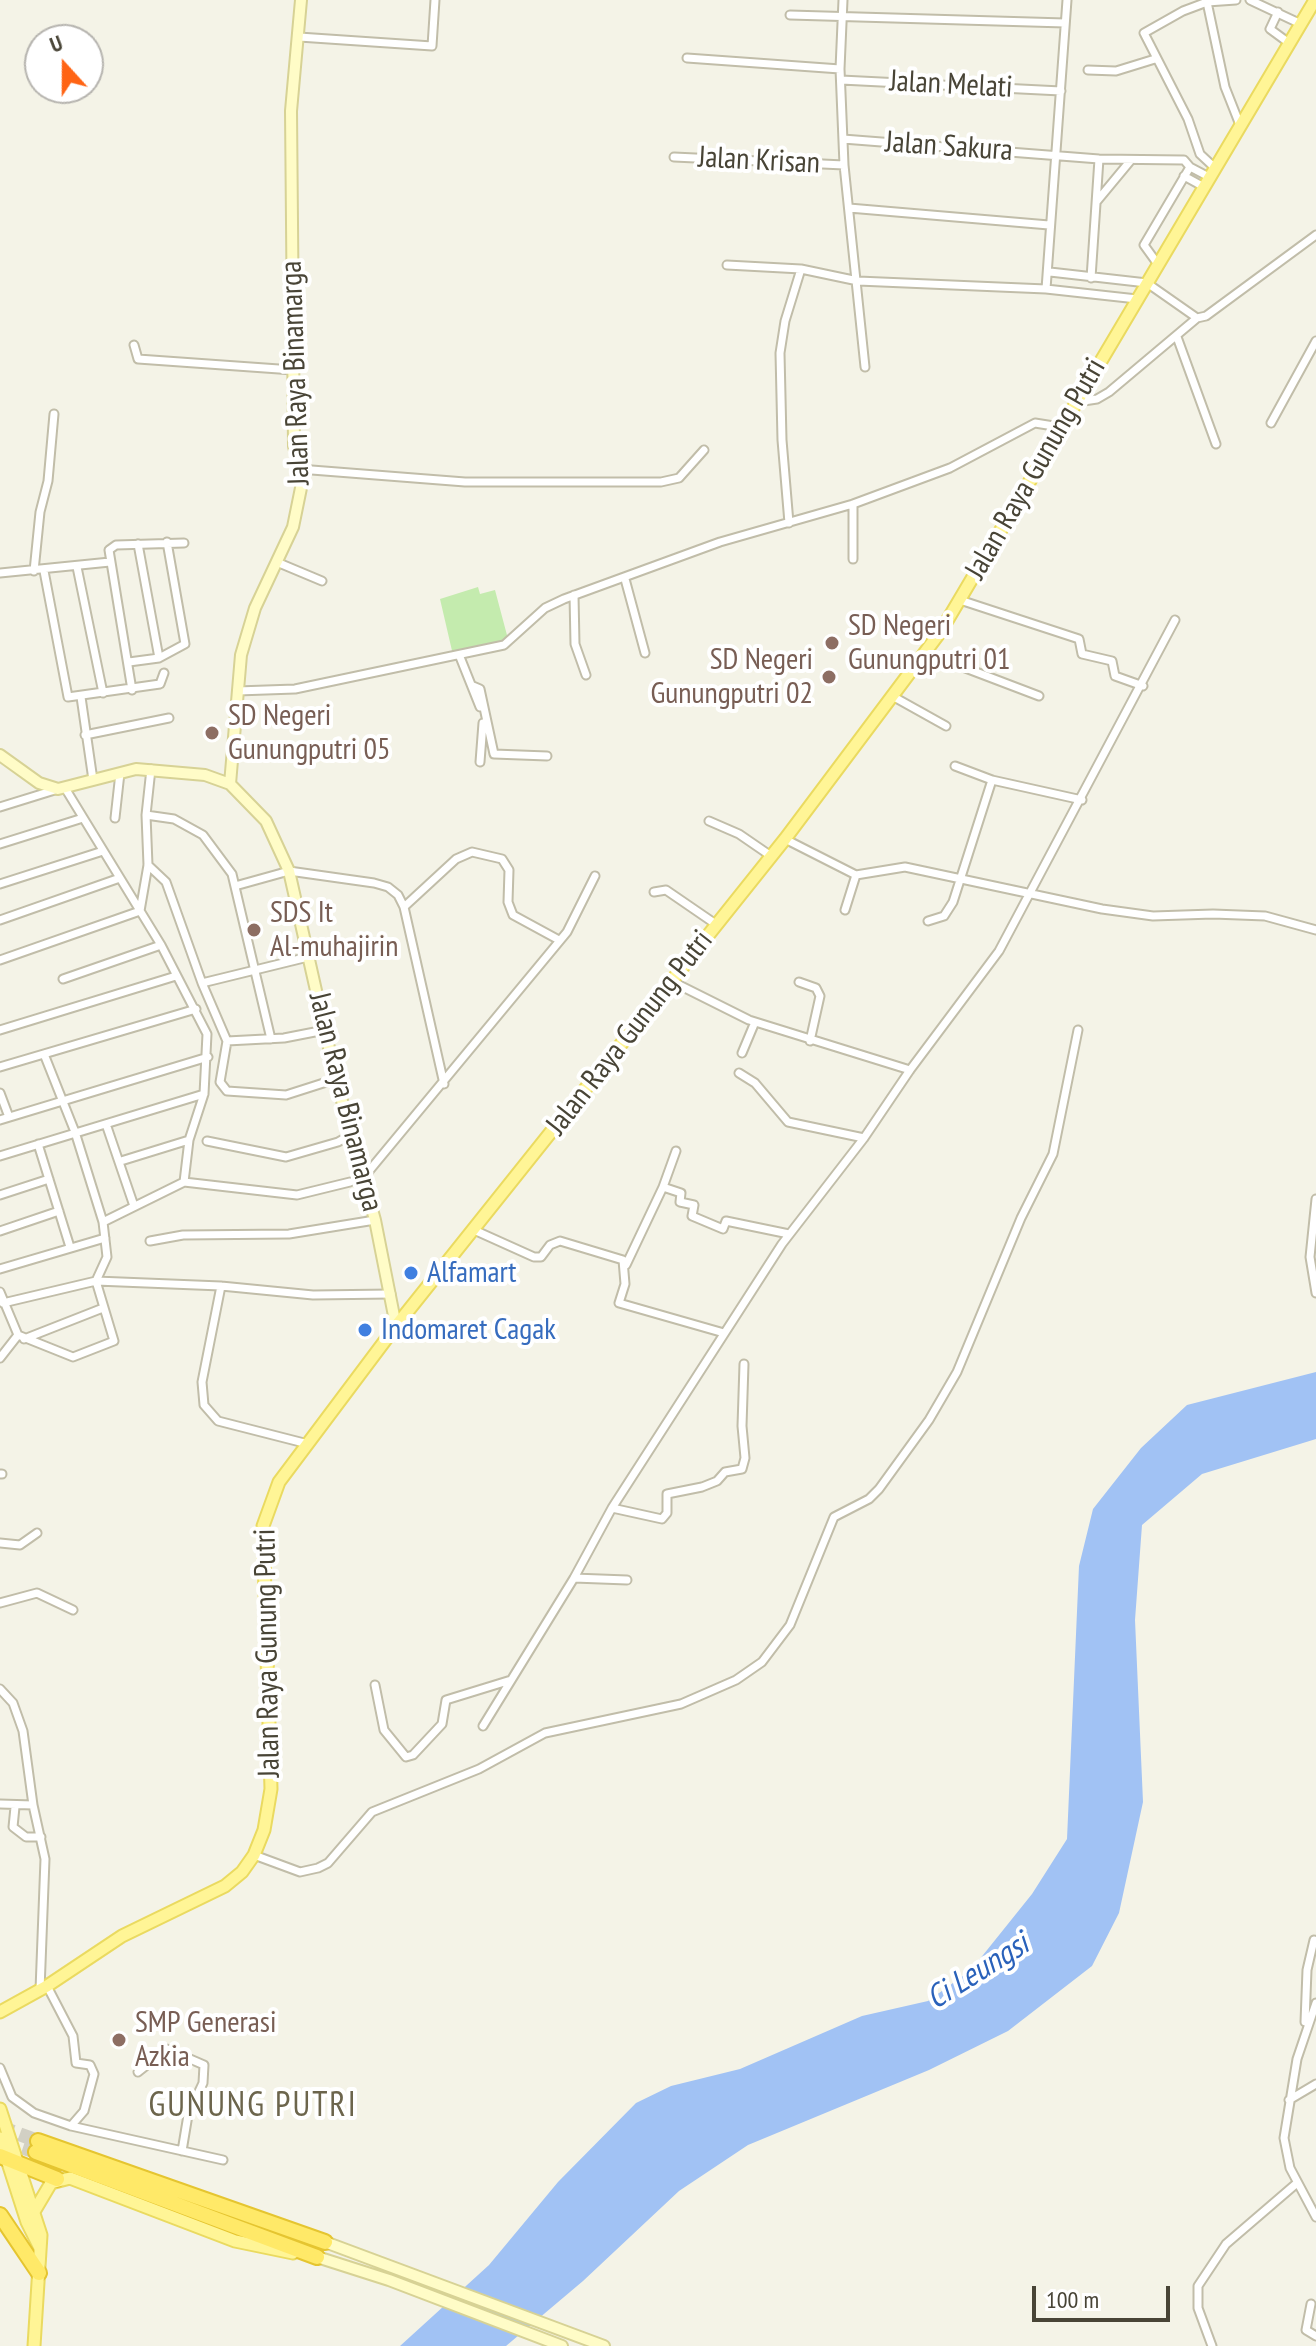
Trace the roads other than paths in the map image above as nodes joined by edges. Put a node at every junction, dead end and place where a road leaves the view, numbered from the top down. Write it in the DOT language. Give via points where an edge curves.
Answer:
graph roads {
  1 [pos="301,0"];
  2 [pos="435,0"];
  3 [pos="843,0"];
  4 [pos="1067,0"];
  5 [pos="1236,0"];
  6 [pos="1250,0"];
  7 [pos="1315,0"];
  8 [pos="1207,2"];
  9 [pos="1278,12"];
  10 [pos="843,14"];
  11 [pos="790,15"];
  12 [pos="1065,23"];
  13 [pos="1301,24"];
  14 [pos="299,37"];
  15 [pos="1289,43"];
  16 [pos="687,58"];
  17 [pos="1155,59"];
  18 [pos="840,69"];
  19 [pos="1088,70"];
  20 [pos="841,80"];
  21 [pos="1061,91"];
  22 [pos="1240,125"];
  23 [pos="843,139"];
  24 [pos="1056,154"];
  25 [pos="674,157"];
  26 [pos="1099,159"];
  27 [pos="1131,160"];
  28 [pos="844,165"];
  29 [pos="1190,167"];
  30 [pos="1184,176"];
  31 [pos="1209,177"];
  32 [pos="1096,202"];
  33 [pos="849,208"];
  34 [pos="1049,225"];
  35 [pos="1316,235"];
  36 [pos="1157,263"];
  37 [pos="727,265"];
  38 [pos="801,269"];
  39 [pos="1050,272"];
  40 [pos="1091,278"];
  41 [pos="858,281"];
  42 [pos="1147,283"];
  43 [pos="1046,289"];
  44 [pos="1137,299"];
  45 [pos="1197,318"];
  46 [pos="1177,337"];
  47 [pos="1316,341"];
  48 [pos="134,345"];
  49 [pos="865,367"];
  50 [pos="293,370"];
  51 [pos="1077,402"];
  52 [pos="54,414"];
  53 [pos="1271,423"];
  54 [pos="1060,427"];
  55 [pos="1216,444"];
  56 [pos="704,450"];
  57 [pos="299,469"];
  58 [pos="853,504"];
  59 [pos="789,523"];
  60 [pos="167,542"];
  61 [pos="184,543"];
  62 [pos="138,544"];
  63 [pos="853,559"];
  64 [pos="110,562"];
  65 [pos="279,563"];
  66 [pos="77,567"];
  67 [pos="34,571"];
  68 [pos="44,571"];
  69 [pos="0,573"];
  70 [pos="625,579"];
  71 [pos="322,581"];
  72 [pos="574,595"];
  73 [pos="960,600"];
  74 [pos="1175,620"];
  75 [pos="645,653"];
  76 [pos="926,653"];
  77 [pos="460,657"];
  78 [pos="159,658"];
  79 [pos="129,662"];
  80 [pos="164,673"];
  81 [pos="586,675"];
  82 [pos="473,686"];
  83 [pos="1143,686"];
  84 [pos="132,690"];
  85 [pos="237,691"];
  86 [pos="103,693"];
  87 [pos="1039,696"];
  88 [pos="81,697"];
  89 [pos="894,697"];
  90 [pos="169,718"];
  91 [pos="946,726"];
  92 [pos="85,735"];
  93 [pos="0,755"];
  94 [pos="547,756"];
  95 [pos="480,762"];
  96 [pos="5,766"];
  97 [pos="955,766"];
  98 [pos="151,769"];
  99 [pos="120,773"];
  100 [pos="93,780"];
  101 [pos="992,780"];
  102 [pos="230,784"];
  103 [pos="61,788"];
  104 [pos="1082,800"];
  105 [pos="0,807"];
  106 [pos="146,815"];
  107 [pos="83,818"];
  108 [pos="115,818"];
  109 [pos="709,821"];
  110 [pos="785,839"];
  111 [pos="0,844"];
  112 [pos="103,851"];
  113 [pos="771,856"];
  114 [pos="148,865"];
  115 [pos="289,871"];
  116 [pos="856,875"];
  117 [pos="595,876"];
  118 [pos="961,877"];
  119 [pos="117,879"];
  120 [pos="0,884"];
  121 [pos="235,886"];
  122 [pos="654,892"];
  123 [pos="1029,892"];
  124 [pos="404,907"];
  125 [pos="845,910"];
  126 [pos="140,911"];
  127 [pos="0,920"];
  128 [pos="928,921"];
  129 [pos="717,925"];
  130 [pos="1316,930"];
  131 [pos="559,940"];
  132 [pos="161,945"];
  133 [pos="308,957"];
  134 [pos="0,960"];
  135 [pos="255,970"];
  136 [pos="176,976"];
  137 [pos="63,979"];
  138 [pos="671,981"];
  139 [pos="799,982"];
  140 [pos="202,983"];
  141 [pos="196,1009"];
  142 [pos="755,1022"];
  143 [pos="0,1030"];
  144 [pos="325,1030"];
  145 [pos="1078,1030"];
  146 [pos="271,1039"];
  147 [pos="227,1041"];
  148 [pos="810,1041"];
  149 [pos="742,1053"];
  150 [pos="44,1054"];
  151 [pos="208,1057"];
  152 [pos="0,1067"];
  153 [pos="910,1070"];
  154 [pos="739,1073"];
  155 [pos="336,1079"];
  156 [pos="444,1084"];
  157 [pos="0,1093"];
  158 [pos="204,1094"];
  159 [pos="61,1102"];
  160 [pos="9,1117"];
  161 [pos="0,1120"];
  162 [pos="106,1124"];
  163 [pos="75,1132"];
  164 [pos="352,1134"];
  165 [pos="864,1138"];
  166 [pos="189,1140"];
  167 [pos="207,1141"];
  168 [pos="38,1144"];
  169 [pos="676,1151"];
  170 [pos="0,1156"];
  171 [pos="121,1161"];
  172 [pos="364,1177"];
  173 [pos="49,1179"];
  174 [pos="184,1182"];
  175 [pos="350,1182"];
  176 [pos="663,1187"];
  177 [pos="0,1195"];
  178 [pos="1316,1199"];
  179 [pos="134,1206"];
  180 [pos="59,1211"];
  181 [pos="375,1220"];
  182 [pos="103,1222"];
  183 [pos="474,1230"];
  184 [pos="0,1231"];
  185 [pos="789,1234"];
  186 [pos="105,1238"];
  187 [pos="150,1241"];
  188 [pos="70,1247"];
  189 [pos="626,1265"];
  190 [pos="0,1269"];
  191 [pos="96,1281"];
  192 [pos="221,1286"];
  193 [pos="0,1292"];
  194 [pos="1316,1293"];
  195 [pos="391,1294"];
  196 [pos="3,1303"];
  197 [pos="103,1308"];
  198 [pos="396,1326"];
  199 [pos="724,1333"];
  200 [pos="21,1337"];
  201 [pos="0,1358"];
  202 [pos="744,1364"];
  203 [pos="308,1444"];
  204 [pos="612,1508"];
  205 [pos="37,1533"];
  206 [pos="0,1543"];
  207 [pos="574,1578"];
  208 [pos="627,1580"];
  209 [pos="0,1603"];
  210 [pos="73,1610"];
  211 [pos="511,1680"];
  212 [pos="375,1685"];
  213 [pos="0,1689"];
  214 [pos="483,1726"];
  215 [pos="0,1804"];
  216 [pos="33,1805"];
  217 [pos="15,1807"];
  218 [pos="41,1837"];
  219 [pos="254,1855"];
  220 [pos="1314,1940"];
  221 [pos="44,1988"];
  222 [pos="1316,2003"];
  223 [pos="3,2013"];
  224 [pos="1306,2028"];
  225 [pos="0,2068"];
  226 [pos="138,2072"];
  227 [pos="1316,2084"];
  228 [pos="1289,2100"];
  229 [pos="0,2109"];
  230 [pos="71,2126"];
  231 [pos="0,2138"];
  232 [pos="182,2151"];
  233 [pos="9,2159"];
  234 [pos="223,2160"];
  235 [pos="57,2179"];
  236 [pos="1297,2183"];
  237 [pos="35,2210"];
  238 [pos="0,2215"];
  239 [pos="1316,2217"];
  240 [pos="325,2242"];
  241 [pos="40,2248"];
  242 [pos="317,2257"];
  243 [pos="39,2273"];
  244 [pos="1311,2304"];
  245 [pos="1316,2336"];
  246 [pos="34,2346"];
  247 [pos="562,2346"];
  248 [pos="604,2346"];
  249 [pos="1212,2346"];
  1 -- 14 [label="street, Jalan Raya Binamarga"];
  2 -- 14 [label="street" via="432,46"];
  3 -- 10 [label="street"];
  4 -- 12 [label="street"];
  5 -- 8 [label="street"];
  6 -- 9 [label="street"];
  7 -- 13 [label="main road, Jalan Raya Gunung Putri"];
  8 -- 17 [label="street" via="1145,31"];
  8 -- 22 [label="street" via="1227,97"];
  9 -- 13 [label="street"];
  9 -- 15 [label="street" via="1270,29"];
  10 -- 11 [label="street"];
  10 -- 12 [label="street"];
  10 -- 18 [label="street"];
  12 -- 21 [label="street"];
  13 -- 15 [label="main road, Jalan Raya Gunung Putri"];
  14 -- 50 [label="street, Jalan Raya Binamarga" via="291,111"];
  15 -- 22 [label="main road, Jalan Raya Gunung Putri"];
  16 -- 18 [label="street"];
  17 -- 19 [label="street" via="1116,71"];
  17 -- 31 [label="street" via="1188,119"];
  18 -- 20 [label="street"];
  20 -- 21 [label="street, Jalan Melati"];
  20 -- 23 [label="street"];
  21 -- 24 [label="street"];
  22 -- 31 [label="main road, Jalan Raya Gunung Putri"];
  23 -- 24 [label="street, Jalan Sakura"];
  23 -- 28 [label="street"];
  24 -- 26 [label="street, Jalan Sakura"];
  24 -- 34 [label="street"];
  25 -- 28 [label="street, Jalan Krisan"];
  26 -- 27 [label="street, Jalan Sakura"];
  26 -- 32 [label="street"];
  27 -- 29 [label="street, Jalan Sakura" via="1177,159"];
  27 -- 32 [label="street"];
  28 -- 33 [label="street"];
  29 -- 30 [label="street"];
  29 -- 31 [label="street, Jalan Sakura"];
  30 -- 31 [label="street"];
  30 -- 36 [label="street" via="1144,245"];
  31 -- 36 [label="main road, Jalan Raya Gunung Putri"];
  32 -- 40 [label="street"];
  33 -- 34 [label="street"];
  33 -- 41 [label="street"];
  34 -- 39 [label="street"];
  35 -- 45 [label="street"];
  36 -- 42 [label="main road, Jalan Raya Gunung Putri"];
  37 -- 38 [label="street"];
  38 -- 41 [label="street"];
  38 -- 59 [label="street" via="780,353"];
  39 -- 40 [label="street"];
  39 -- 43 [label="street"];
  40 -- 42 [label="street"];
  41 -- 43 [label="street"];
  41 -- 49 [label="street"];
  42 -- 44 [label="main road, Jalan Raya Gunung Putri"];
  42 -- 45 [label="street"];
  43 -- 44 [label="street"];
  44 -- 51 [label="main road, Jalan Raya Gunung Putri"];
  45 -- 46 [label="street"];
  46 -- 51 [label="street" via="1109,392"];
  46 -- 55 [label="street"];
  47 -- 53 [label="street"];
  48 -- 50 [label="street" via="138,359"];
  50 -- 57 [label="street, Jalan Raya Binamarga"];
  51 -- 54 [label="main road, Jalan Raya Gunung Putri"];
  52 -- 67 [label="street"];
  54 -- 58 [label="street" via="1035,423 950,468"];
  54 -- 73 [label="main road, Jalan Raya Gunung Putri"];
  56 -- 57 [label="street" via="679,478 661,482 465,482"];
  57 -- 65 [label="street, Jalan Raya Binamarga" via="300,499"];
  58 -- 59 [label="street"];
  58 -- 63 [label="street"];
  59 -- 70 [label="street" via="720,542"];
  60 -- 61 [label="street"];
  60 -- 62 [label="street"];
  60 -- 78 [label="street" via="185,644"];
  62 -- 64 [label="street" via="113,547"];
  62 -- 78 [label="street"];
  64 -- 66 [label="street"];
  64 -- 79 [label="street"];
  65 -- 71 [label="street"];
  65 -- 85 [label="street, Jalan Raya Binamarga" via="246,632"];
  66 -- 68 [label="street"];
  66 -- 86 [label="street"];
  67 -- 68 [label="street"];
  67 -- 69 [label="street"];
  68 -- 88 [label="street" via="68,697"];
  70 -- 72 [label="street"];
  70 -- 75 [label="street"];
  72 -- 77 [label="street" via="545,608 504,645"];
  72 -- 81 [label="street" via="575,644"];
  73 -- 76 [label="main road, Jalan Raya Gunung Putri"];
  73 -- 83 [label="street" via="1079,639 1082,654 1112,661 1115,676"];
  74 -- 83 [label="street"];
  76 -- 87 [label="street"];
  76 -- 89 [label="main road, Jalan Raya Gunung Putri"];
  77 -- 82 [label="street"];
  77 -- 85 [label="street" via="295,689"];
  78 -- 79 [label="street"];
  79 -- 84 [label="street"];
  80 -- 84 [label="street" via="163,682"];
  82 -- 94 [label="street" via="480,689 494,754"];
  82 -- 95 [label="street" via="484,731"];
  83 -- 104 [label="street"];
  84 -- 86 [label="street"];
  85 -- 102 [label="street, Jalan Raya Binamarga"];
  86 -- 88 [label="street"];
  88 -- 92 [label="street"];
  89 -- 91 [label="street"];
  89 -- 110 [label="main road, Jalan Raya Gunung Putri"];
  90 -- 92 [label="street"];
  92 -- 100 [label="street"];
  93 -- 96 [label="street"];
  96 -- 103 [label="street"];
  97 -- 101 [label="street"];
  98 -- 99 [label="street"];
  98 -- 102 [label="street" via="205,775"];
  98 -- 106 [label="street"];
  99 -- 100 [label="street"];
  99 -- 108 [label="street"];
  100 -- 103 [label="street"];
  101 -- 104 [label="street"];
  101 -- 118 [label="street"];
  102 -- 115 [label="street, Jalan Raya Binamarga" via="266,821"];
  103 -- 105 [label="street"];
  103 -- 107 [label="street"];
  104 -- 123 [label="street"];
  106 -- 114 [label="street"];
  106 -- 121 [label="street" via="174,819 203,835 219,852"];
  107 -- 111 [label="street"];
  107 -- 112 [label="street"];
  109 -- 113 [label="street"];
  110 -- 113 [label="main road, Jalan Raya Gunung Putri"];
  110 -- 116 [label="street"];
  112 -- 119 [label="street"];
  112 -- 120 [label="street"];
  113 -- 129 [label="main road, Jalan Raya Gunung Putri"];
  114 -- 126 [label="street"];
  114 -- 140 [label="street" via="166,882"];
  115 -- 121 [label="street"];
  115 -- 124 [label="street" via="388,887"];
  115 -- 133 [label="street, Jalan Raya Binamarga"];
  116 -- 118 [label="street" via="905,867"];
  116 -- 125 [label="street"];
  117 -- 131 [label="street" via="573,924"];
  118 -- 123 [label="street"];
  118 -- 128 [label="street" via="946,914"];
  119 -- 126 [label="street"];
  119 -- 127 [label="street"];
  121 -- 135 [label="street"];
  122 -- 129 [label="street" via="666,890"];
  123 -- 130 [label="street" via="1153,916 1240,914"];
  123 -- 153 [label="street" via="999,951"];
  124 -- 131 [label="street" via="456,859 472,852 502,859 509,870 513,915"];
  124 -- 156 [label="street"];
  126 -- 132 [label="street"];
  126 -- 134 [label="street"];
  129 -- 138 [label="main road, Jalan Raya Gunung Putri"];
  131 -- 156 [label="street"];
  132 -- 136 [label="street"];
  132 -- 137 [label="street"];
  133 -- 135 [label="street"];
  133 -- 144 [label="street, Jalan Raya Binamarga"];
  135 -- 140 [label="street"];
  135 -- 146 [label="street"];
  136 -- 141 [label="street"];
  136 -- 143 [label="street"];
  138 -- 142 [label="street"];
  138 -- 183 [label="main road, Jalan Raya Gunung Putri"];
  139 -- 148 [label="street" via="816,988 820,996"];
  140 -- 147 [label="street"];
  141 -- 150 [label="street"];
  141 -- 151 [label="street" via="207,1034"];
  142 -- 148 [label="street"];
  142 -- 149 [label="street"];
  144 -- 146 [label="street"];
  144 -- 155 [label="street, Jalan Raya Binamarga"];
  145 -- 219 [label="street" via="1053,1154 957,1372 879,1489 834,1517 790,1625 762,1662 736,1680 681,1704 545,1733 479,1769 372,1812 318,1868 300,1872"];
  146 -- 147 [label="street"];
  147 -- 155 [label="street" via="220,1082 227,1091 286,1095"];
  148 -- 153 [label="street"];
  150 -- 152 [label="street"];
  150 -- 159 [label="street"];
  151 -- 158 [label="street"];
  151 -- 159 [label="street"];
  153 -- 165 [label="street"];
  154 -- 165 [label="street" via="755,1083 788,1122"];
  155 -- 164 [label="street, Jalan Raya Binamarga"];
  156 -- 172 [label="street"];
  157 -- 160 [label="street"];
  158 -- 162 [label="street"];
  158 -- 166 [label="street"];
  159 -- 160 [label="street"];
  159 -- 163 [label="street"];
  160 -- 161 [label="street"];
  162 -- 163 [label="street"];
  162 -- 171 [label="street"];
  163 -- 168 [label="street"];
  163 -- 182 [label="street"];
  164 -- 167 [label="street" via="286,1157"];
  164 -- 172 [label="street, Jalan Raya Binamarga"];
  165 -- 185 [label="street"];
  166 -- 171 [label="street"];
  166 -- 174 [label="street"];
  168 -- 170 [label="street"];
  168 -- 173 [label="street"];
  169 -- 176 [label="street"];
  171 -- 179 [label="street"];
  172 -- 181 [label="street, Jalan Raya Binamarga"];
  173 -- 177 [label="street"];
  173 -- 180 [label="street"];
  174 -- 175 [label="street" via="297,1195"];
  174 -- 179 [label="street"];
  176 -- 185 [label="street" via="681,1193 680,1202 694,1205 692,1216 701,1222 723,1229 731,1221"];
  176 -- 189 [label="street"];
  178 -- 194 [label="street" via="1310,1257"];
  179 -- 182 [label="street"];
  180 -- 184 [label="street"];
  180 -- 188 [label="street"];
  181 -- 187 [label="street" via="289,1234 183,1235"];
  181 -- 195 [label="street, Jalan Raya Binamarga"];
  182 -- 186 [label="street"];
  183 -- 189 [label="street" via="534,1257 560,1241"];
  183 -- 198 [label="main road, Jalan Raya Gunung Putri"];
  185 -- 199 [label="street"];
  186 -- 188 [label="street"];
  186 -- 191 [label="street" via="107,1257"];
  188 -- 190 [label="street"];
  189 -- 199 [label="street" via="619,1303"];
  191 -- 192 [label="street"];
  191 -- 196 [label="street"];
  191 -- 197 [label="street"];
  192 -- 195 [label="street" via="313,1295"];
  192 -- 203 [label="street" via="202,1382 204,1405 218,1421"];
  193 -- 196 [label="street"];
  195 -- 198 [label="street, Jalan Raya Binamarga"];
  196 -- 200 [label="street"];
  197 -- 200 [label="street"];
  197 -- 200 [label="street" via="114,1341 109,1345 73,1357"];
  198 -- 203 [label="main road, Jalan Raya Gunung Putri"];
  199 -- 204 [label="street"];
  200 -- 201 [label="street"];
  202 -- 204 [label="street" via="742,1469 725,1472 702,1487 667,1494 662,1519"];
  203 -- 219 [label="main road, Jalan Raya Gunung Putri" via="272,1496 263,1526 271,1789"];
  204 -- 207 [label="street"];
  205 -- 206 [label="street" via="20,1545"];
  207 -- 208 [label="street"];
  207 -- 211 [label="street"];
  209 -- 210 [label="street" via="37,1593"];
  211 -- 212 [label="street" via="447,1699 442,1724 406,1757 384,1730"];
  211 -- 214 [label="street"];
  213 -- 216 [label="street" via="13,1703 23,1731"];
  215 -- 217 [label="street"];
  216 -- 217 [label="street"];
  216 -- 218 [label="street"];
  217 -- 218 [label="street" via="15,1829 26,1837"];
  218 -- 221 [label="street" via="47,1885"];
  219 -- 221 [label="main road, Jalan Raya Gunung Putri" via="225,1886 122,1936"];
  220 -- 224 [label="street"];
  221 -- 223 [label="main road, Jalan Raya Gunung Putri"];
  221 -- 230 [label="street" via="73,2036 76,2063 90,2065 94,2074 84,2111"];
  222 -- 224 [label="street"];
  224 -- 228 [label="street"];
  225 -- 230 [label="street" via="20,2105"];
  226 -- 232 [label="street" via="172,2048 204,2065"];
  227 -- 228 [label="street"];
  228 -- 236 [label="street" via="1284,2148"];
  229 -- 233 [label="main road"];
  230 -- 232 [label="street"];
  231 -- 233 [label="main road"];
  232 -- 234 [label="street"];
  233 -- 235 [label="highway"];
  233 -- 237 [label="main road"];
  233 -- 241 [label="main road"];
  235 -- 237 [label="main road" via="40,2195"];
  235 -- 242 [label="main road" via="70,2178 235,2241"];
  236 -- 239 [label="street"];
  236 -- 249 [label="street" via="1226,2244 1198,2286 1198,2308"];
  237 -- 241 [label="main road"];
  238 -- 243 [label="highway"];
  240 -- 242 [label="highway" via="37,2147"];
  240 -- 248 [label="street"];
  241 -- 243 [label="main road"];
  242 -- 247 [label="street"];
  243 -- 246 [label="main road"];
  244 -- 245 [label="street" via="1306,2330"];
}
